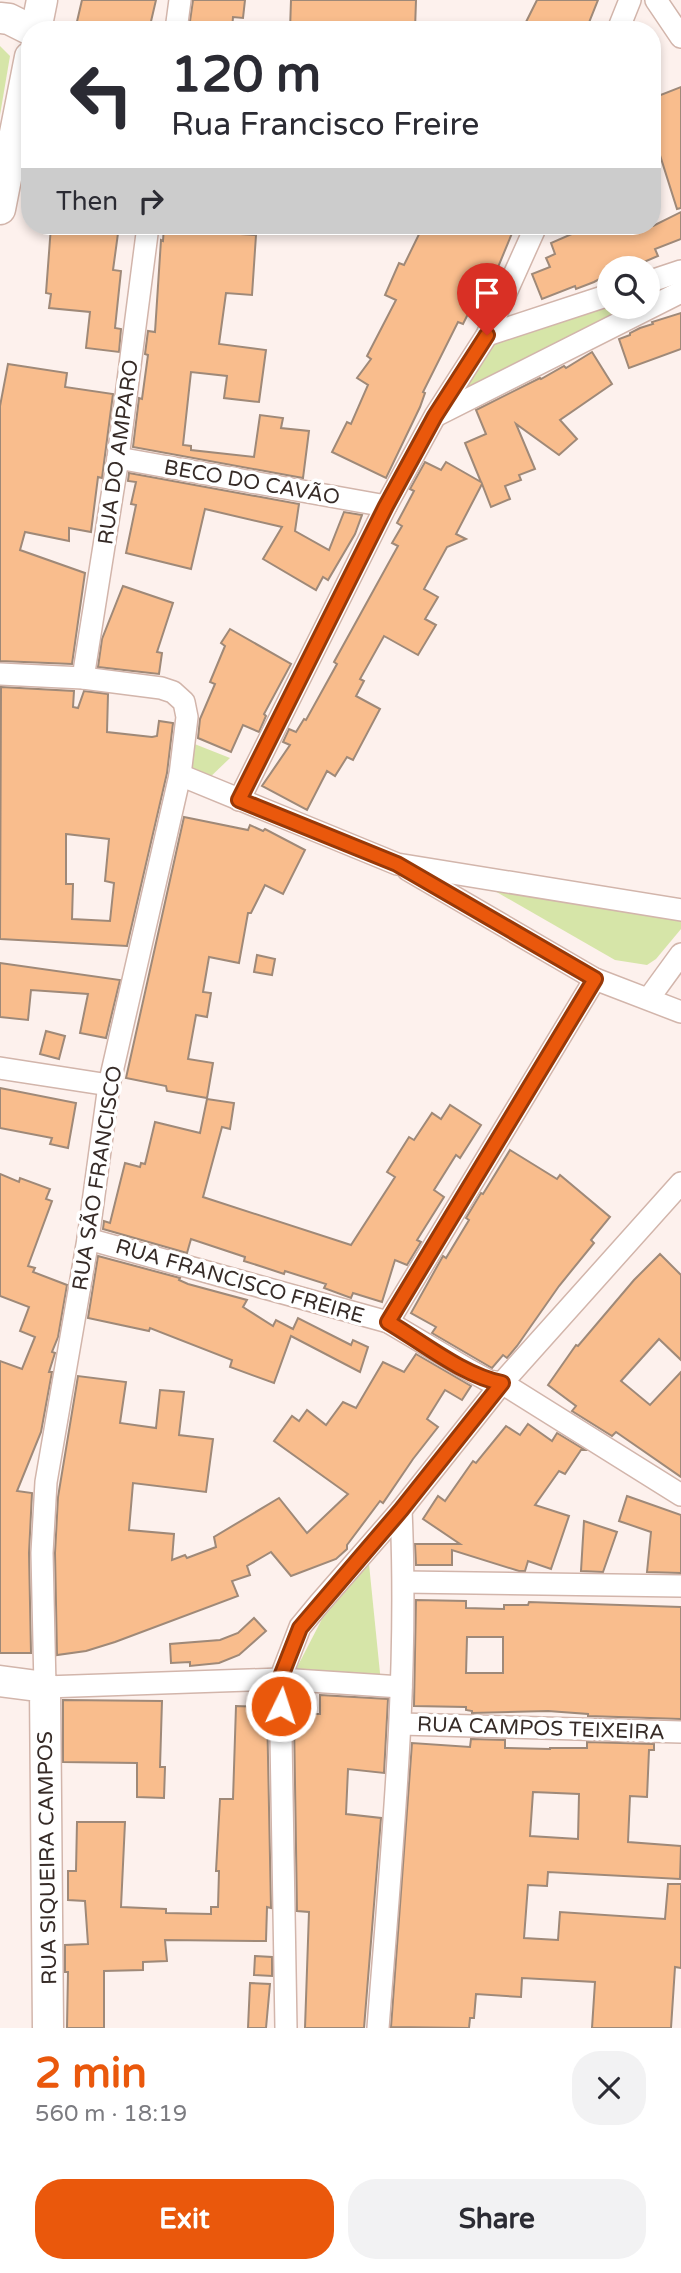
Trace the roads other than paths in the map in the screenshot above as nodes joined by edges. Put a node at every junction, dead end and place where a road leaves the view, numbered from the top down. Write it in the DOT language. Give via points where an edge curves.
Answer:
graph roads {
  1 [pos="42,0"];
  2 [pos="180,0"];
  3 [pos="630,0"];
  4 [pos="656,0"];
  5 [pos="0,18"];
  6 [pos="36,21"];
  7 [pos="177,21"];
  8 [pos="622,21"];
  9 [pos="21,24"];
  10 [pos="681,37"];
  11 [pos="21,103"];
  12 [pos="0,209"];
  13 [pos="147,235"];
  14 [pos="532,235"];
  15 [pos="681,271"];
  16 [pos="660,278"];
  17 [pos="681,292"];
  18 [pos="597,299"];
  19 [pos="487,335"];
  20 [pos="435,416"];
  21 [pos="118,458"];
  22 [pos="386,506"];
  23 [pos="0,674"];
  24 [pos="83,678"];
  25 [pos="180,775"];
  26 [pos="239,800"];
  27 [pos="397,864"];
  28 [pos="681,911"];
  29 [pos="681,954"];
  30 [pos="595,979"];
  31 [pos="649,998"];
  32 [pos="681,1012"];
  33 [pos="0,1068"];
  34 [pos="109,1085"];
  35 [pos="677,1196"];
  36 [pos="88,1239"];
  37 [pos="388,1322"];
  38 [pos="502,1383"];
  39 [pos="681,1495"];
  40 [pos="401,1510"];
  41 [pos="404,1582"];
  42 [pos="681,1586"];
  43 [pos="280,1679"];
  44 [pos="0,1681"];
  45 [pos="45,1687"];
  46 [pos="401,1687"];
  47 [pos="401,1724"];
  48 [pos="681,1732"];
  49 [pos="48,2028"];
  50 [pos="286,2028"];
  51 [pos="378,2028"];
  1 -- 6 [label="main road"];
  2 -- 7 [label="street"];
  3 -- 8 [label="street"];
  4 -- 10 [label="street"];
  5 -- 9 [label="main road"];
  11 -- 12 [label="main road"];
  13 -- 21 [label="street, RUA DO AMPARO"];
  14 -- 19 [label="street"];
  15 -- 16 [label="street"];
  17 -- 20 [label="street"];
  18 -- 19 [label="street"];
  19 -- 20 [label="street"];
  20 -- 22 [label="street"];
  21 -- 22 [label="street, BECO DO CAVÃO"];
  21 -- 24 [label="street, RUA DO AMPARO"];
  22 -- 26 [label="street"];
  23 -- 24 [label="street"];
  24 -- 25 [label="street, RUA SÃO FRANCISCO" via="161,688 184,702 187,717"];
  25 -- 26 [label="street"];
  25 -- 34 [label="street, RUA SÃO FRANCISCO"];
  26 -- 27 [label="street"];
  27 -- 28 [label="street"];
  27 -- 30 [label="street"];
  29 -- 31 [label="street"];
  30 -- 31 [label="street"];
  30 -- 37 [label="street"];
  31 -- 32 [label="street"];
  33 -- 34 [label="street"];
  34 -- 36 [label="street, RUA SÃO FRANCISCO"];
  35 -- 38 [label="street"];
  36 -- 37 [label="street, RUA FRANCISCO FREIRE"];
  36 -- 45 [label="street, RUA SÃO FRANCISCO" via="46,1482 42,1553"];
  37 -- 38 [label="street, RUA FRANCISCO FREIRE" via="489,1381"];
  38 -- 39 [label="street, RUA FRANCISCO FREIRE"];
  38 -- 40 [label="street"];
  40 -- 41 [label="street"];
  40 -- 43 [label="street" via="300,1628"];
  41 -- 42 [label="street"];
  41 -- 46 [label="street"];
  43 -- 45 [label="street"];
  43 -- 46 [label="street"];
  43 -- 50 [label="street"];
  44 -- 45 [label="main road"];
  45 -- 49 [label="main road, RUA SIQUEIRA CAMPOS"];
  46 -- 47 [label="street"];
  47 -- 48 [label="street, RUA CAMPOS TEIXEIRA"];
  47 -- 51 [label="street"];
}
